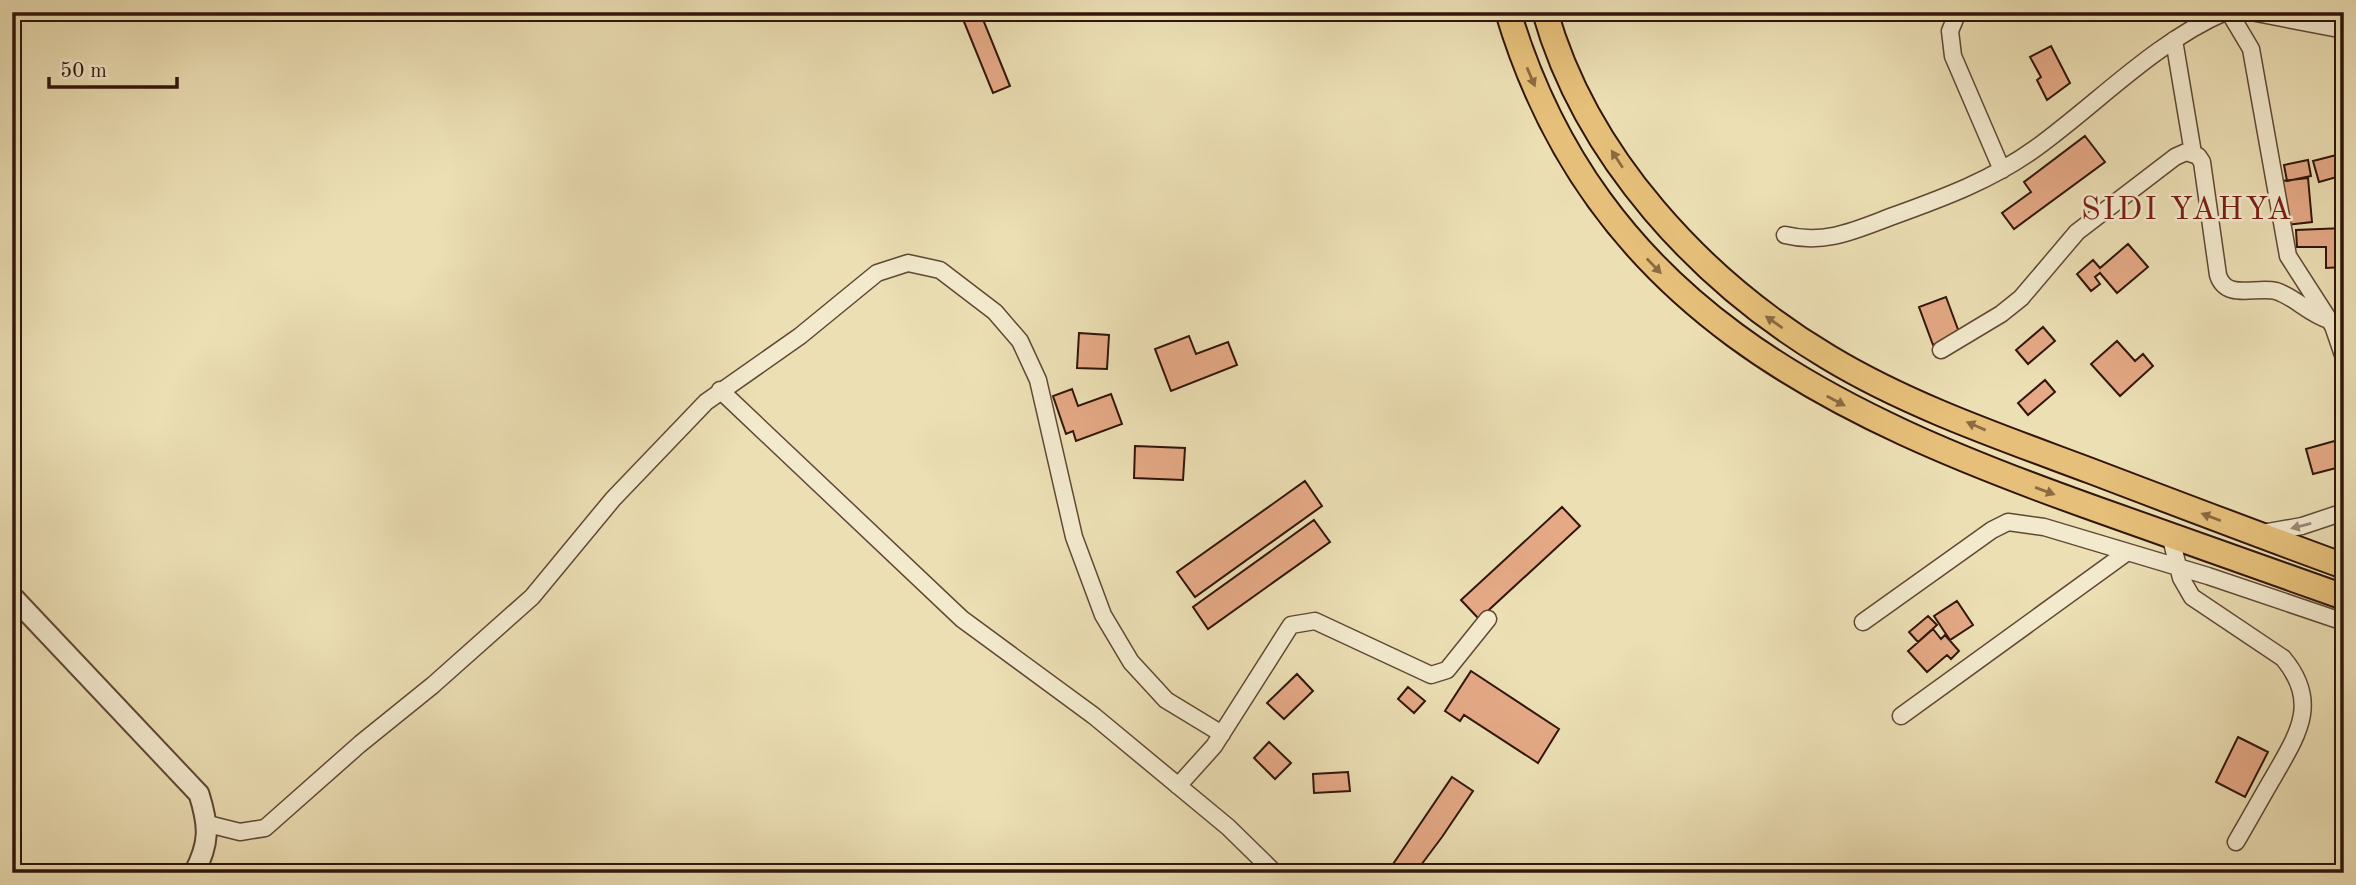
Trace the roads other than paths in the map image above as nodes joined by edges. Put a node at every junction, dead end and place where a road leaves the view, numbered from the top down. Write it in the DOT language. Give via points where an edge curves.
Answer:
graph roads {
  1 [pos="1508,12"];
  2 [pos="1545,12"];
  3 [pos="1958,12"];
  4 [pos="2227,12"];
  5 [pos="2251,12"];
  6 [pos="2344,30"];
  7 [pos="2174,40"];
  8 [pos="2193,153"];
  9 [pos="2002,170"];
  10 [pos="1785,235"];
  11 [pos="2335,322"];
  12 [pos="1941,350"];
  13 [pos="2344,358"];
  14 [pos="720,390"];
  15 [pos="2344,512"];
  16 [pos="2257,534"];
  17 [pos="2170,535"];
  18 [pos="2126,553"];
  19 [pos="2344,566"];
  20 [pos="2178,567"];
  21 [pos="12,596"];
  22 [pos="2344,597"];
  23 [pos="1488,619"];
  24 [pos="1863,622"];
  25 [pos="2344,622"];
  26 [pos="1901,716"];
  27 [pos="1222,734"];
  28 [pos="1178,786"];
  29 [pos="208,824"];
  30 [pos="2236,842"];
  31 [pos="194,873"];
  32 [pos="1275,873"];
  1 -- 17 [label="highway, one-way" via="1542,104 1581,173 1628,237 1712,320 1812,388 1927,446"];
  16 -- 2 [label="highway, one-way" via="2022,445 1888,388 1765,316 1676,235 1623,168 1579,96"];
  3 -- 9 [label="street" via="1950,31 1953,56"];
  4 -- 7 [label="street"];
  4 -- 11 [label="street" via="2251,48 2288,256"];
  5 -- 6 [label="street"];
  7 -- 8 [label="street"];
  7 -- 9 [label="street"];
  8 -- 11 [label="street" via="2202,162 2222,285 2231,290 2274,291"];
  8 -- 12 [label="street" via="2180,154 2093,219 2070,238 2021,298"];
  9 -- 10 [label="street" via="1846,234 1822,239"];
  11 -- 13 [label="street"];
  14 -- 27 [label="street" via="800,336 887,268 919,263 940,270 995,312 1030,358 1074,537 1093,593 1116,639 1166,700"];
  14 -- 28 [label="street" via="962,618 1094,716"];
  14 -- 29 [label="street" via="669,437 532,597 265,828 240,832"];
  15 -- 16 [label="street, one-way"];
  16 -- 19 [label="highway"];
  17 -- 20 [label="street"];
  17 -- 22 [label="highway"];
  18 -- 20 [label="street"];
  18 -- 24 [label="street" via="2044,527 2008,522"];
  18 -- 26 [label="street"];
  20 -- 25 [label="street"];
  20 -- 30 [label="street" via="2185,588 2200,605 2283,659 2293,670 2303,699 2300,729"];
  21 -- 29 [label="street" via="199,794"];
  23 -- 27 [label="street" via="1447,670 1431,675 1315,621 1298,622 1285,631"];
  27 -- 28 [label="street"];
  28 -- 32 [label="street"];
  29 -- 31 [label="street" via="203,855"];
}
